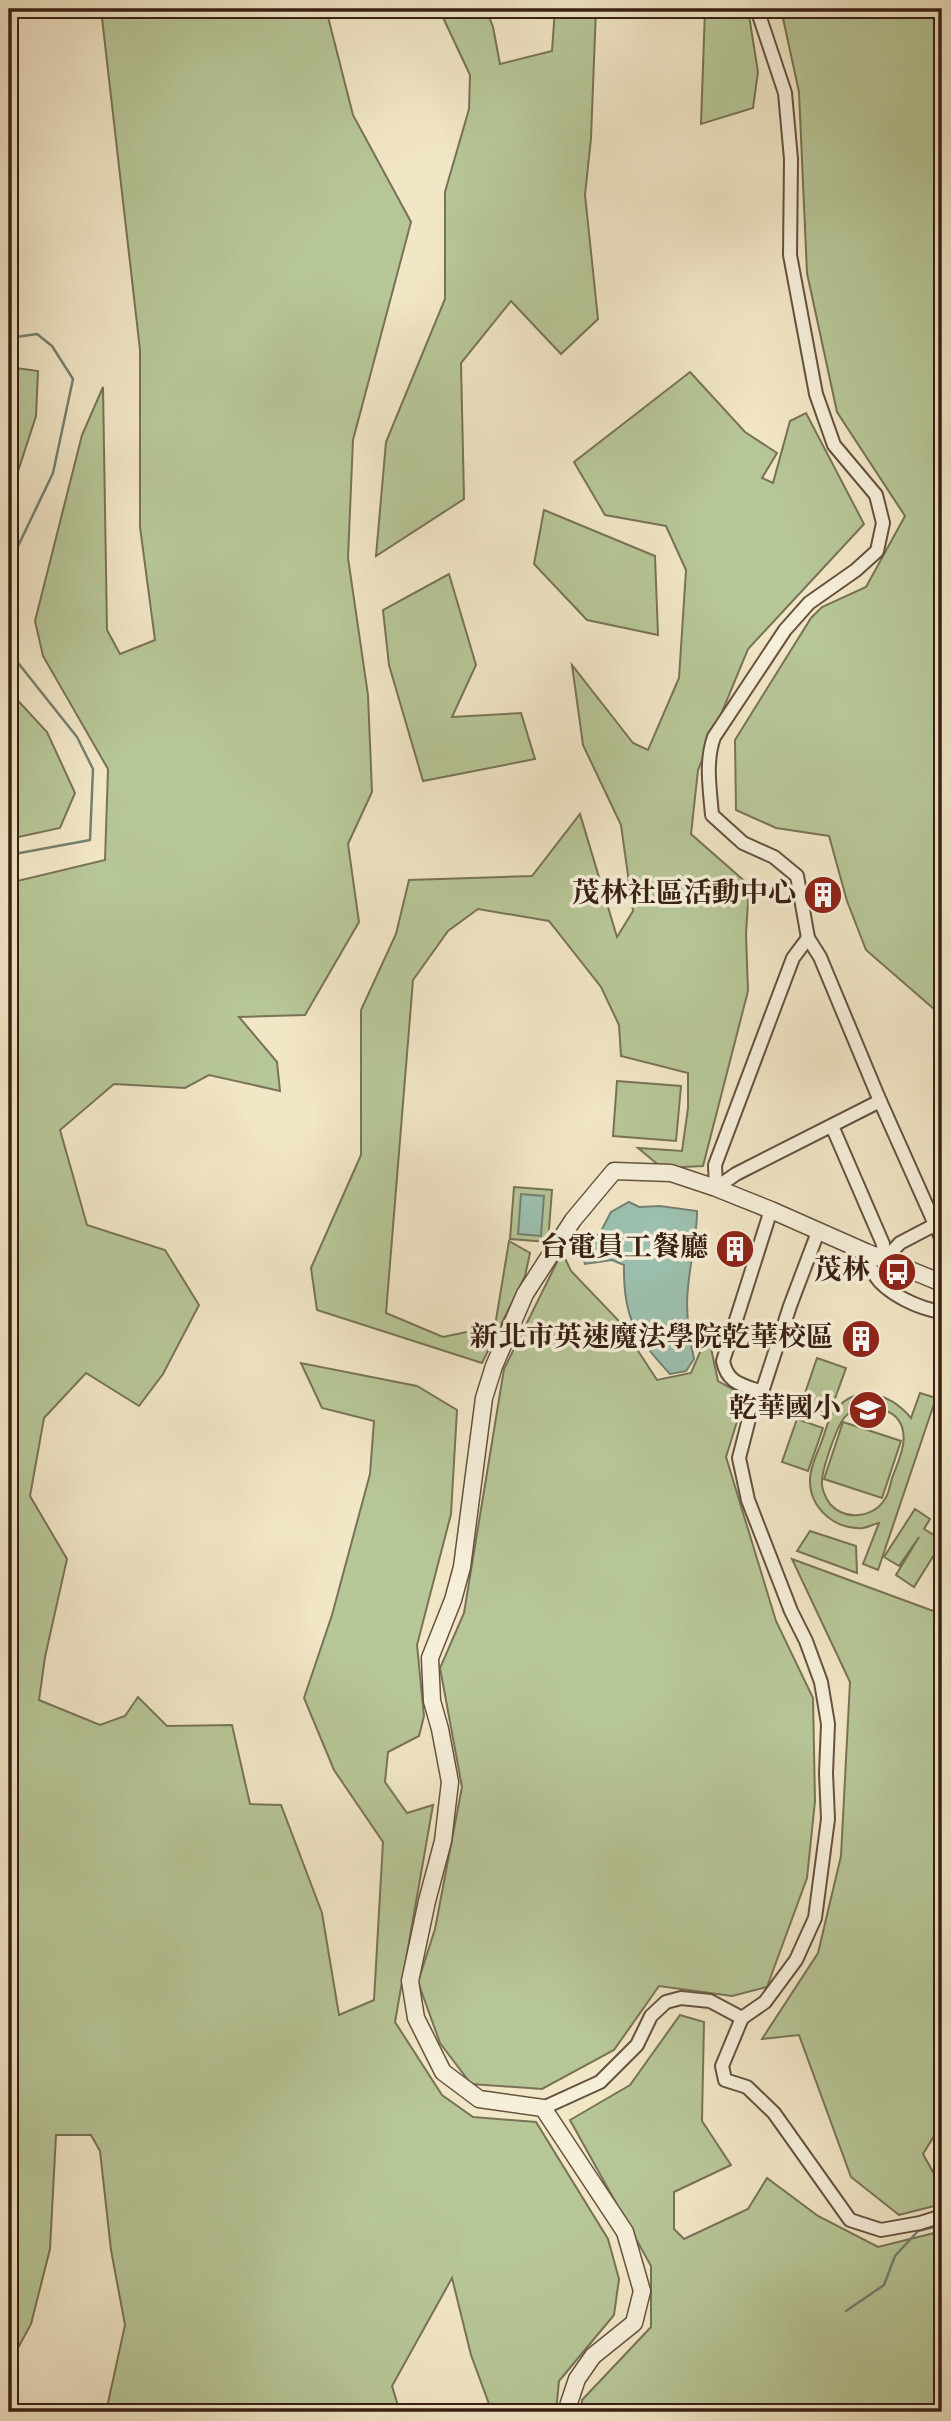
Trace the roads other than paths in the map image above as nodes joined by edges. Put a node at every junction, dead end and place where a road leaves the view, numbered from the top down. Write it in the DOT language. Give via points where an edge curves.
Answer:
graph roads {
  1 [pos="757,9"];
  2 [pos="808,938"];
  3 [pos="880,1101"];
  4 [pos="832,1126"];
  5 [pos="716,1188"];
  6 [pos="771,1210"];
  7 [pos="939,1222"];
  8 [pos="818,1232"];
  9 [pos="942,1240"];
  10 [pos="866,1252"];
  11 [pos="884,1260"];
  12 [pos="942,1283"];
  13 [pos="942,1312"];
  14 [pos="762,1392"];
  15 [pos="742,2018"];
  16 [pos="543,2108"];
  17 [pos="942,2216"];
  18 [pos="566,2412"];
  1 -- 2 [label="street" via="785,93 791,159 790,255 816,394 834,445 876,495 883,523 877,551 809,603 785,630 709,751 712,815 743,843 774,857 797,876"];
  2 -- 3 [label="street"];
  2 -- 5 [label="street" via="793,958 715,1165"];
  3 -- 4 [label="street"];
  3 -- 7 [label="street"];
  4 -- 5 [label="street"];
  4 -- 11 [label="street" via="883,1244"];
  5 -- 6 [label="street"];
  5 -- 16 [label="street" via="671,1173 614,1171 573,1220 524,1294 484,1398 462,1567 430,1658 432,1701 450,1782 443,1841 410,1980 416,2018 443,2072 479,2099"];
  6 -- 8 [label="street"];
  6 -- 14 [label="street" via="723,1361 725,1372 735,1382"];
  7 -- 9 [label="street"];
  7 -- 11 [label="street" via="900,1243"];
  8 -- 10 [label="street"];
  8 -- 14 [label="street"];
  10 -- 11 [label="street"];
  10 -- 13 [label="street" via="883,1286"];
  11 -- 12 [label="street"];
  14 -- 15 [label="street" via="750,1415 739,1458 748,1500 821,1682 828,1724 828,1819 815,1918 796,1960 765,2002"];
  15 -- 16 [label="street" via="710,2001 681,1998 666,2002 651,2017 637,2045 600,2082"];
  15 -- 17 [label="street" via="722,2066 725,2080 747,2087 774,2113 850,2220 881,2230"];
  16 -- 18 [label="street" via="625,2232 642,2291 634,2323 593,2356 577,2379"];
}
